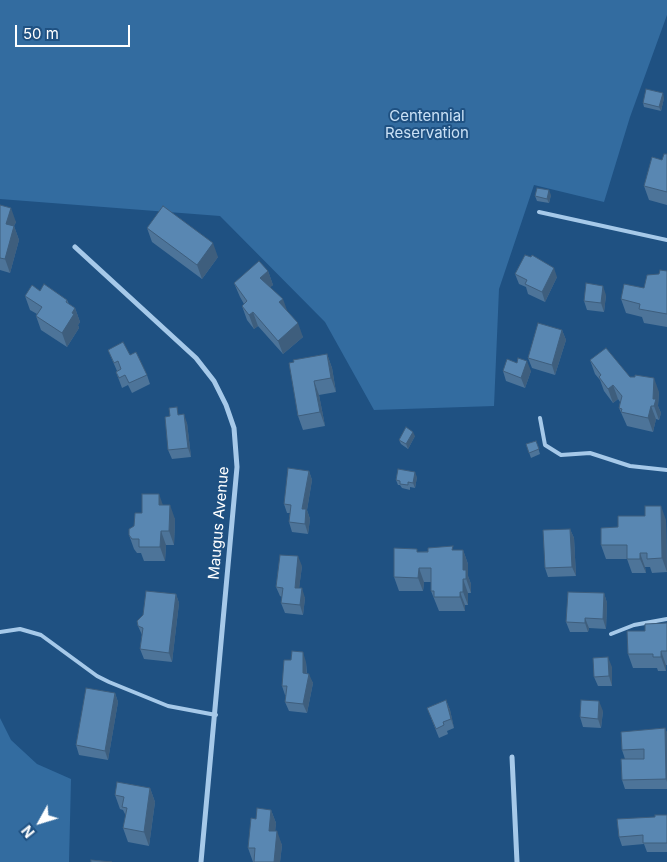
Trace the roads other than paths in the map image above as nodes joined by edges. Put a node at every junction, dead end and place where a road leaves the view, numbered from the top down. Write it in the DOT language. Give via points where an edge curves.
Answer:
graph roads {
  1 [pos="539,212"];
  2 [pos="667,240"];
  3 [pos="75,248"];
  4 [pos="540,418"];
  5 [pos="667,470"];
  6 [pos="667,619"];
  7 [pos="0,632"];
  8 [pos="611,634"];
  9 [pos="216,714"];
  10 [pos="512,757"];
  11 [pos="201,862"];
  12 [pos="517,862"];
  1 -- 2 [label="lane"];
  3 -- 9 [label="street, Maugus Avenue" via="196,358 214,381 230,416 236,440 236,467"];
  4 -- 5 [label="lane" via="546,445 561,455 590,453 630,466"];
  6 -- 8 [label="lane" via="634,625"];
  7 -- 9 [label="lane" via="20,629 41,635 108,682 168,706"];
  9 -- 11 [label="street, Maugus Avenue"];
  10 -- 12 [label="street"];
}
